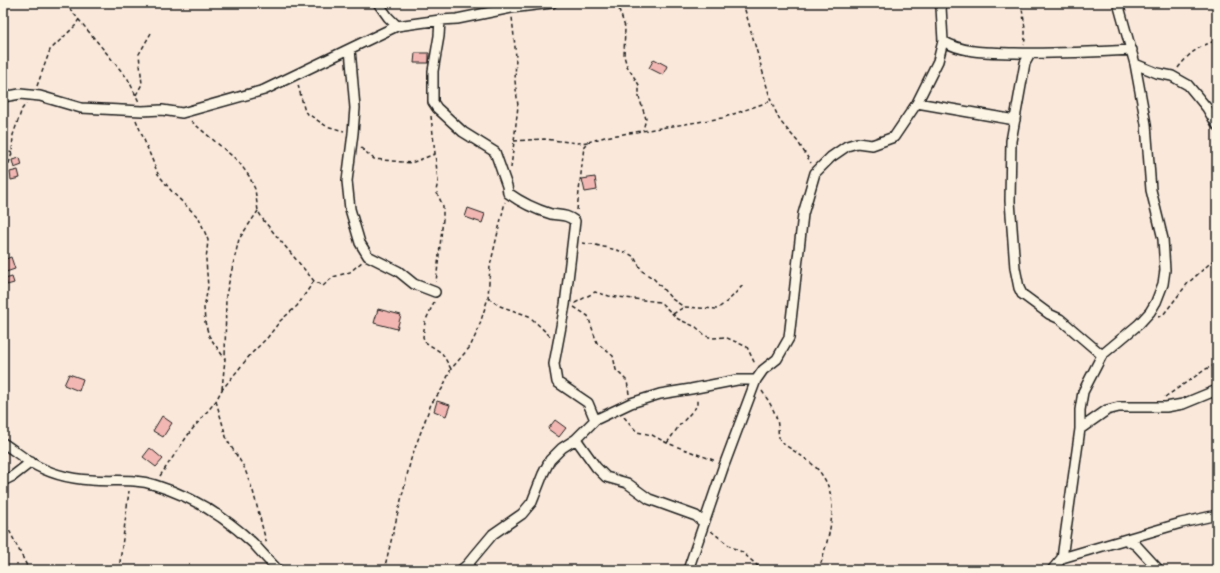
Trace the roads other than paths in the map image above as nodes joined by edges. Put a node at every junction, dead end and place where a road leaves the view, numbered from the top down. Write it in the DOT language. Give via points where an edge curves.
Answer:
graph roads {
  1 [pos="378,3"];
  2 [pos="552,3"];
  3 [pos="939,3"];
  4 [pos="1118,3"];
  5 [pos="440,20"];
  6 [pos="397,26"];
  7 [pos="943,41"];
  8 [pos="350,49"];
  9 [pos="1132,50"];
  10 [pos="1026,53"];
  11 [pos="1135,64"];
  12 [pos="3,97"];
  13 [pos="917,104"];
  14 [pos="1015,120"];
  15 [pos="1217,125"];
  16 [pos="435,292"];
  17 [pos="1102,355"];
  18 [pos="756,380"];
  19 [pos="1217,390"];
  20 [pos="595,420"];
  21 [pos="1080,429"];
  22 [pos="576,439"];
  23 [pos="3,443"];
  24 [pos="31,462"];
  25 [pos="3,481"];
  26 [pos="1217,515"];
  27 [pos="703,524"];
  28 [pos="1126,540"];
  29 [pos="1062,558"];
  30 [pos="278,570"];
  31 [pos="461,570"];
  32 [pos="688,570"];
  33 [pos="1052,570"];
  34 [pos="1159,570"];
  1 -- 6 [label="street"];
  2 -- 5 [label="street"];
  3 -- 7 [label="street"];
  4 -- 9 [label="street"];
  5 -- 6 [label="street"];
  5 -- 20 [label="street" via="433,71 433,102 437,108 463,132 495,152 507,189 527,206 569,216 575,221 554,364 557,382 588,403"];
  6 -- 8 [label="street"];
  7 -- 10 [label="street" via="954,47 979,52"];
  7 -- 13 [label="street" via="938,61"];
  8 -- 12 [label="street" via="264,90 182,113 162,110 81,108 40,96 20,94"];
  8 -- 16 [label="street" via="355,108 347,181 350,209 360,244 368,256 398,271 414,284"];
  9 -- 10 [label="street"];
  9 -- 11 [label="street"];
  10 -- 14 [label="street"];
  11 -- 15 [label="street" via="1172,76 1188,85"];
  11 -- 17 [label="street" via="1146,124 1151,190 1163,239 1166,270 1163,284 1150,312"];
  13 -- 14 [label="street"];
  13 -- 18 [label="street" via="894,136 872,145 847,146 815,173 803,214 790,338 777,359 763,370"];
  14 -- 17 [label="street" via="1011,140 1010,201 1019,288 1022,294 1060,319"];
  17 -- 21 [label="street" via="1083,392"];
  18 -- 20 [label="street" via="737,380 660,394"];
  18 -- 27 [label="street"];
  19 -- 21 [label="street" via="1183,404 1166,407 1119,407 1107,410"];
  20 -- 22 [label="street"];
  21 -- 29 [label="street"];
  22 -- 27 [label="street" via="606,477 627,483 649,499 696,516"];
  22 -- 31 [label="street" via="550,460 532,502 522,514 493,534"];
  23 -- 24 [label="street"];
  24 -- 25 [label="street"];
  24 -- 30 [label="street" via="49,471 78,479 130,480 154,484 205,507 229,523"];
  26 -- 28 [label="street"];
  27 -- 32 [label="street"];
  28 -- 29 [label="street"];
  28 -- 34 [label="street" via="1136,545"];
  29 -- 33 [label="street"];
}
